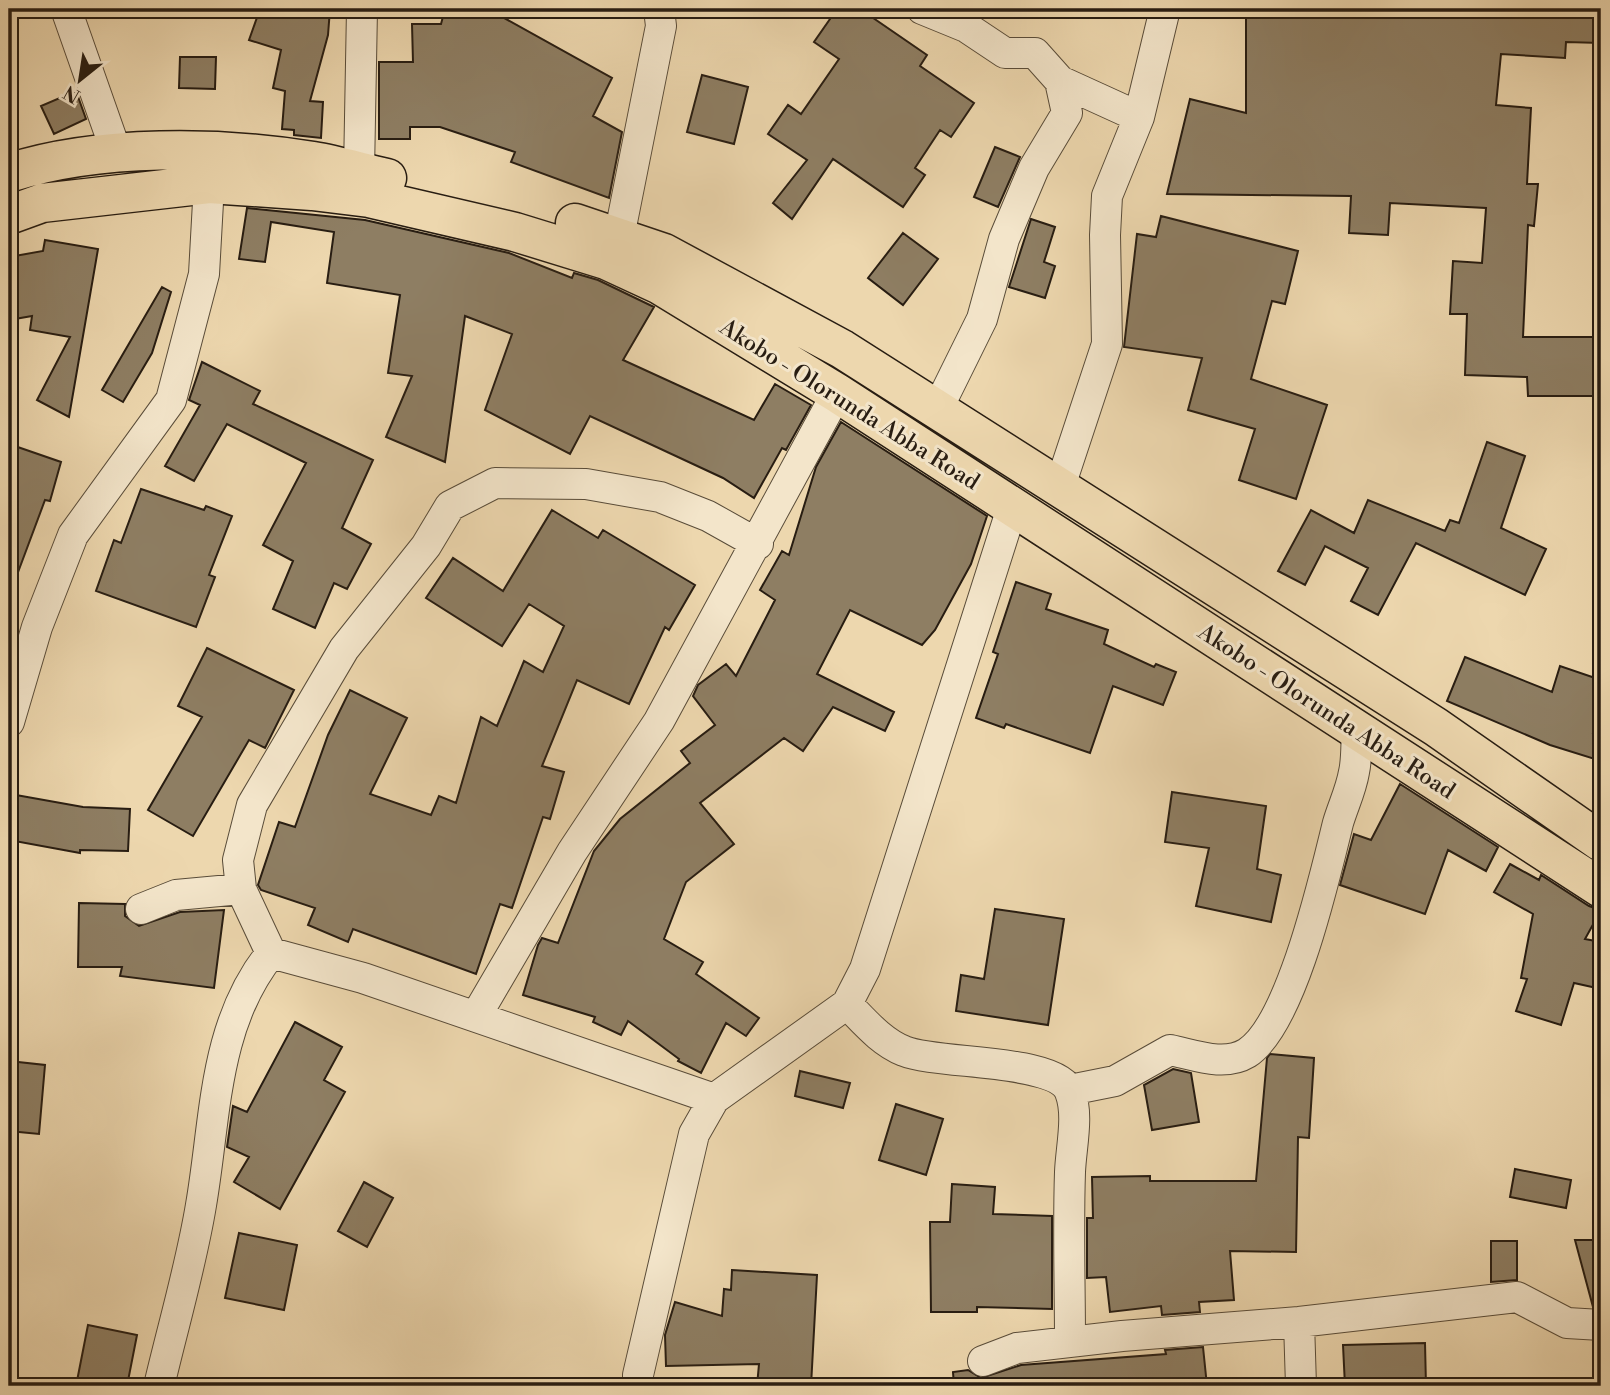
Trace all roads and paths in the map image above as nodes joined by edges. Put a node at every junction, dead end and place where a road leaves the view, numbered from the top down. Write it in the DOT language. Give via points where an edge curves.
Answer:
graph roads {
  1 [pos="66,9"];
  2 [pos="362,9"];
  3 [pos="659,9"];
  4 [pos="922,9"];
  5 [pos="1165,9"];
  6 [pos="1060,81"];
  7 [pos="1139,117"];
  8 [pos="117,154"];
  9 [pos="359,172"];
  10 [pos="9,173"];
  11 [pos="209,184"];
  12 [pos="9,215"];
  13 [pos="619,237"];
  14 [pos="837,394"];
  15 [pos="938,408"];
  16 [pos="1060,486"];
  17 [pos="1012,508"];
  18 [pos="758,544"];
  19 [pos="9,722"];
  20 [pos="1357,730"];
  21 [pos="1601,842"];
  22 [pos="1601,888"];
  23 [pos="241,889"];
  24 [pos="141,909"];
  25 [pos="271,953"];
  26 [pos="847,1004"];
  27 [pos="477,1016"];
  28 [pos="1070,1090"];
  29 [pos="714,1100"];
  30 [pos="1300,1322"];
  31 [pos="1601,1325"];
  32 [pos="1070,1342"];
  33 [pos="983,1361"];
  34 [pos="159,1386"];
  35 [pos="638,1386"];
  36 [pos="1301,1386"];
  1 -- 8 [label="street"];
  2 -- 9 [label="street"];
  3 -- 13 [label="street" via="661,26"];
  4 -- 6 [label="street" via="966,27 1005,53 1035,53"];
  5 -- 7 [label="street"];
  6 -- 7 [label="street"];
  6 -- 15 [label="street" via="1067,113 1034,168 1004,239 982,319"];
  7 -- 16 [label="street" via="1107,196 1107,344"];
  8 -- 9 [label="main road, Akobo - Olorunda Abba Road" via="220,151 314,161"];
  8 -- 10 [label="main road, Akobo - Olorunda Abba Road" via="33,165"];
  9 -- 13 [label="main road, Akobo - Olorunda Abba Road" via="521,207"];
  11 -- 12 [label="main road, Akobo - Olorunda Abba Road" via="42,203"];
  11 -- 14 [label="main road, Akobo - Olorunda Abba Road" via="369,198 515,232 606,260 660,285"];
  11 -- 19 [label="street" via="204,274 171,400 73,535 37,627"];
  13 -- 15 [label="main road, Akobo - Olorunda Abba Road" via="664,253 712,278"];
  14 -- 17 [label="main road, Akobo - Olorunda Abba Road"];
  14 -- 18 [label="street"];
  15 -- 16 [label="main road, Akobo - Olorunda Abba Road"];
  16 -- 21 [label="main road, Akobo - Olorunda Abba Road" via="1436,727"];
  17 -- 20 [label="main road, Akobo - Olorunda Abba Road"];
  17 -- 26 [label="street" via="865,969"];
  18 -- 23 [label="street" via="709,516 660,497 586,484 495,483 450,506 426,546 344,649 252,805 238,860"];
  18 -- 27 [label="street" via="659,721 572,852"];
  20 -- 22 [label="main road, Akobo - Olorunda Abba Road"];
  20 -- 28 [label="street" via="1354,772 1313,916 1280,1008 1266,1032 1248,1052 1226,1061 1170,1050 1115,1081"];
  23 -- 24 [label="street" via="176,895"];
  23 -- 25 [label="street"];
  25 -- 27 [label="street"];
  25 -- 34 [label="street" via="234,1014 213,1099 201,1205"];
  26 -- 28 [label="street" via="883,1040 905,1052 951,1062 1020,1067 1056,1078"];
  26 -- 29 [label="street"];
  27 -- 29 [label="street"];
  28 -- 32 [label="street"];
  29 -- 35 [label="street" via="694,1134"];
  30 -- 31 [label="street" via="1517,1297 1567,1323"];
  30 -- 32 [label="street"];
  30 -- 36 [label="street"];
  32 -- 33 [label="street" via="1017,1348"];
}
